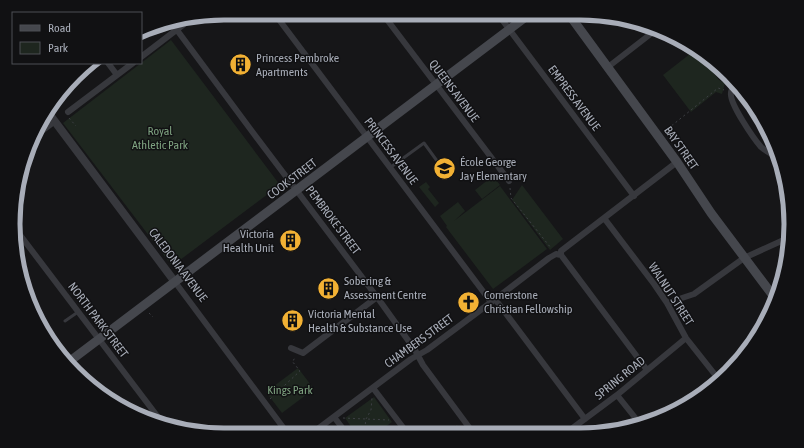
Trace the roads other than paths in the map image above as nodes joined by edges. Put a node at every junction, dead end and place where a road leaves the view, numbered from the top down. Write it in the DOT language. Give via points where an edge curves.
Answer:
graph roads {
  1 [pos="279,20"];
  2 [pos="387,20"];
  3 [pos="502,20"];
  4 [pos="522,20"];
  5 [pos="573,20"];
  6 [pos="184,24"];
  7 [pos="174,26"];
  8 [pos="176,30"];
  9 [pos="509,30"];
  10 [pos="651,33"];
  11 [pos="142,56"];
  12 [pos="109,64"];
  13 [pos="132,64"];
  14 [pos="608,67"];
  15 [pos="117,75"];
  16 [pos="436,85"];
  17 [pos="732,88"];
  18 [pos="66,112"];
  19 [pos="51,116"];
  20 [pos="55,121"];
  21 [pos="43,130"];
  22 [pos="366,138"];
  23 [pos="771,154"];
  24 [pos="677,162"];
  25 [pos="440,165"];
  26 [pos="390,168"];
  27 [pos="509,181"];
  28 [pos="296,191"];
  29 [pos="634,196"];
  30 [pos="604,218"];
  31 [pos="20,235"];
  32 [pos="784,240"];
  33 [pos="558,254"];
  34 [pos="744,258"];
  35 [pos="175,282"];
  36 [pos="771,294"];
  37 [pos="377,297"];
  38 [pos="493,301"];
  39 [pos="667,303"];
  40 [pos="78,312"];
  41 [pos="65,321"];
  42 [pos="686,338"];
  43 [pos="98,340"];
  44 [pos="291,348"];
  45 [pos="418,355"];
  46 [pos="72,360"];
  47 [pos="648,370"];
  48 [pos="716,376"];
  49 [pos="373,388"];
  50 [pos="617,395"];
  51 [pos="158,417"];
  52 [pos="334,417"];
  53 [pos="585,419"];
  54 [pos="637,420"];
  55 [pos="284,428"];
  56 [pos="319,428"];
  57 [pos="343,428"];
  58 [pos="404,428"];
  59 [pos="470,428"];
  60 [pos="573,428"];
  1 -- 22 [label="street, PRINCESS AVENUE"];
  2 -- 16 [label="street, QUEENS AVENUE"];
  3 -- 9 [label="street, EMPRESS AVENUE"];
  4 -- 9 [label="main road, COOK STREET"];
  5 -- 14 [label="main road, BAY STREET"];
  6 -- 8 [label="street"];
  7 -- 8 [label="street, PEMBROKE STREET"];
  8 -- 11 [label="street"];
  8 -- 28 [label="street, PEMBROKE STREET"];
  9 -- 16 [label="main road, COOK STREET"];
  9 -- 29 [label="street, EMPRESS AVENUE"];
  10 -- 14 [label="street"];
  12 -- 15 [label="street"];
  13 -- 15 [label="street"];
  14 -- 24 [label="main road, BAY STREET"];
  15 -- 18 [label="street"];
  16 -- 22 [label="main road, COOK STREET"];
  16 -- 27 [label="street, QUEENS AVENUE"];
  17 -- 23 [label="street" via="730,92 735,109 761,146"];
  19 -- 20 [label="street, CALEDONIA AVENUE"];
  20 -- 21 [label="street"];
  20 -- 35 [label="street, CALEDONIA AVENUE"];
  22 -- 26 [label="street, PRINCESS AVENUE"];
  22 -- 28 [label="main road, COOK STREET"];
  24 -- 29 [label="street"];
  24 -- 34 [label="main road, BAY STREET"];
  25 -- 26 [label="lane" via="424,143"];
  26 -- 38 [label="street, PRINCESS AVENUE"];
  28 -- 35 [label="main road, COOK STREET"];
  28 -- 37 [label="street, PEMBROKE STREET"];
  29 -- 30 [label="street"];
  30 -- 33 [label="street, CHAMBERS STREET"];
  30 -- 39 [label="street, WALNUT STREET"];
  31 -- 40 [label="street, NORTH PARK STREET"];
  32 -- 34 [label="street"];
  33 -- 38 [label="street, CHAMBERS STREET" via="549,258"];
  33 -- 47 [label="street"];
  34 -- 36 [label="main road, BAY STREET"];
  34 -- 39 [label="street" via="694,294"];
  35 -- 43 [label="main road, COOK STREET"];
  35 -- 55 [label="street, CALEDONIA AVENUE"];
  37 -- 44 [label="street" via="303,353"];
  37 -- 45 [label="street, PEMBROKE STREET"];
  38 -- 45 [label="street, CHAMBERS STREET"];
  38 -- 53 [label="street, PRINCESS AVENUE"];
  39 -- 42 [label="street, WALNUT STREET"];
  40 -- 41 [label="lane"];
  40 -- 43 [label="street, NORTH PARK STREET"];
  42 -- 47 [label="street, SPRING ROAD"];
  42 -- 48 [label="street, WALNUT STREET"];
  43 -- 46 [label="main road, COOK STREET"];
  43 -- 51 [label="street, NORTH PARK STREET"];
  45 -- 49 [label="street, CHAMBERS STREET"];
  45 -- 59 [label="street, PEMBROKE STREET"];
  47 -- 50 [label="street, SPRING ROAD"];
  49 -- 52 [label="street, CHAMBERS STREET"];
  49 -- 58 [label="street"];
  50 -- 53 [label="street, SPRING ROAD"];
  50 -- 54 [label="street"];
  52 -- 56 [label="street, CHAMBERS STREET"];
  52 -- 57 [label="street"];
  53 -- 60 [label="street, SPRING ROAD"];
}
